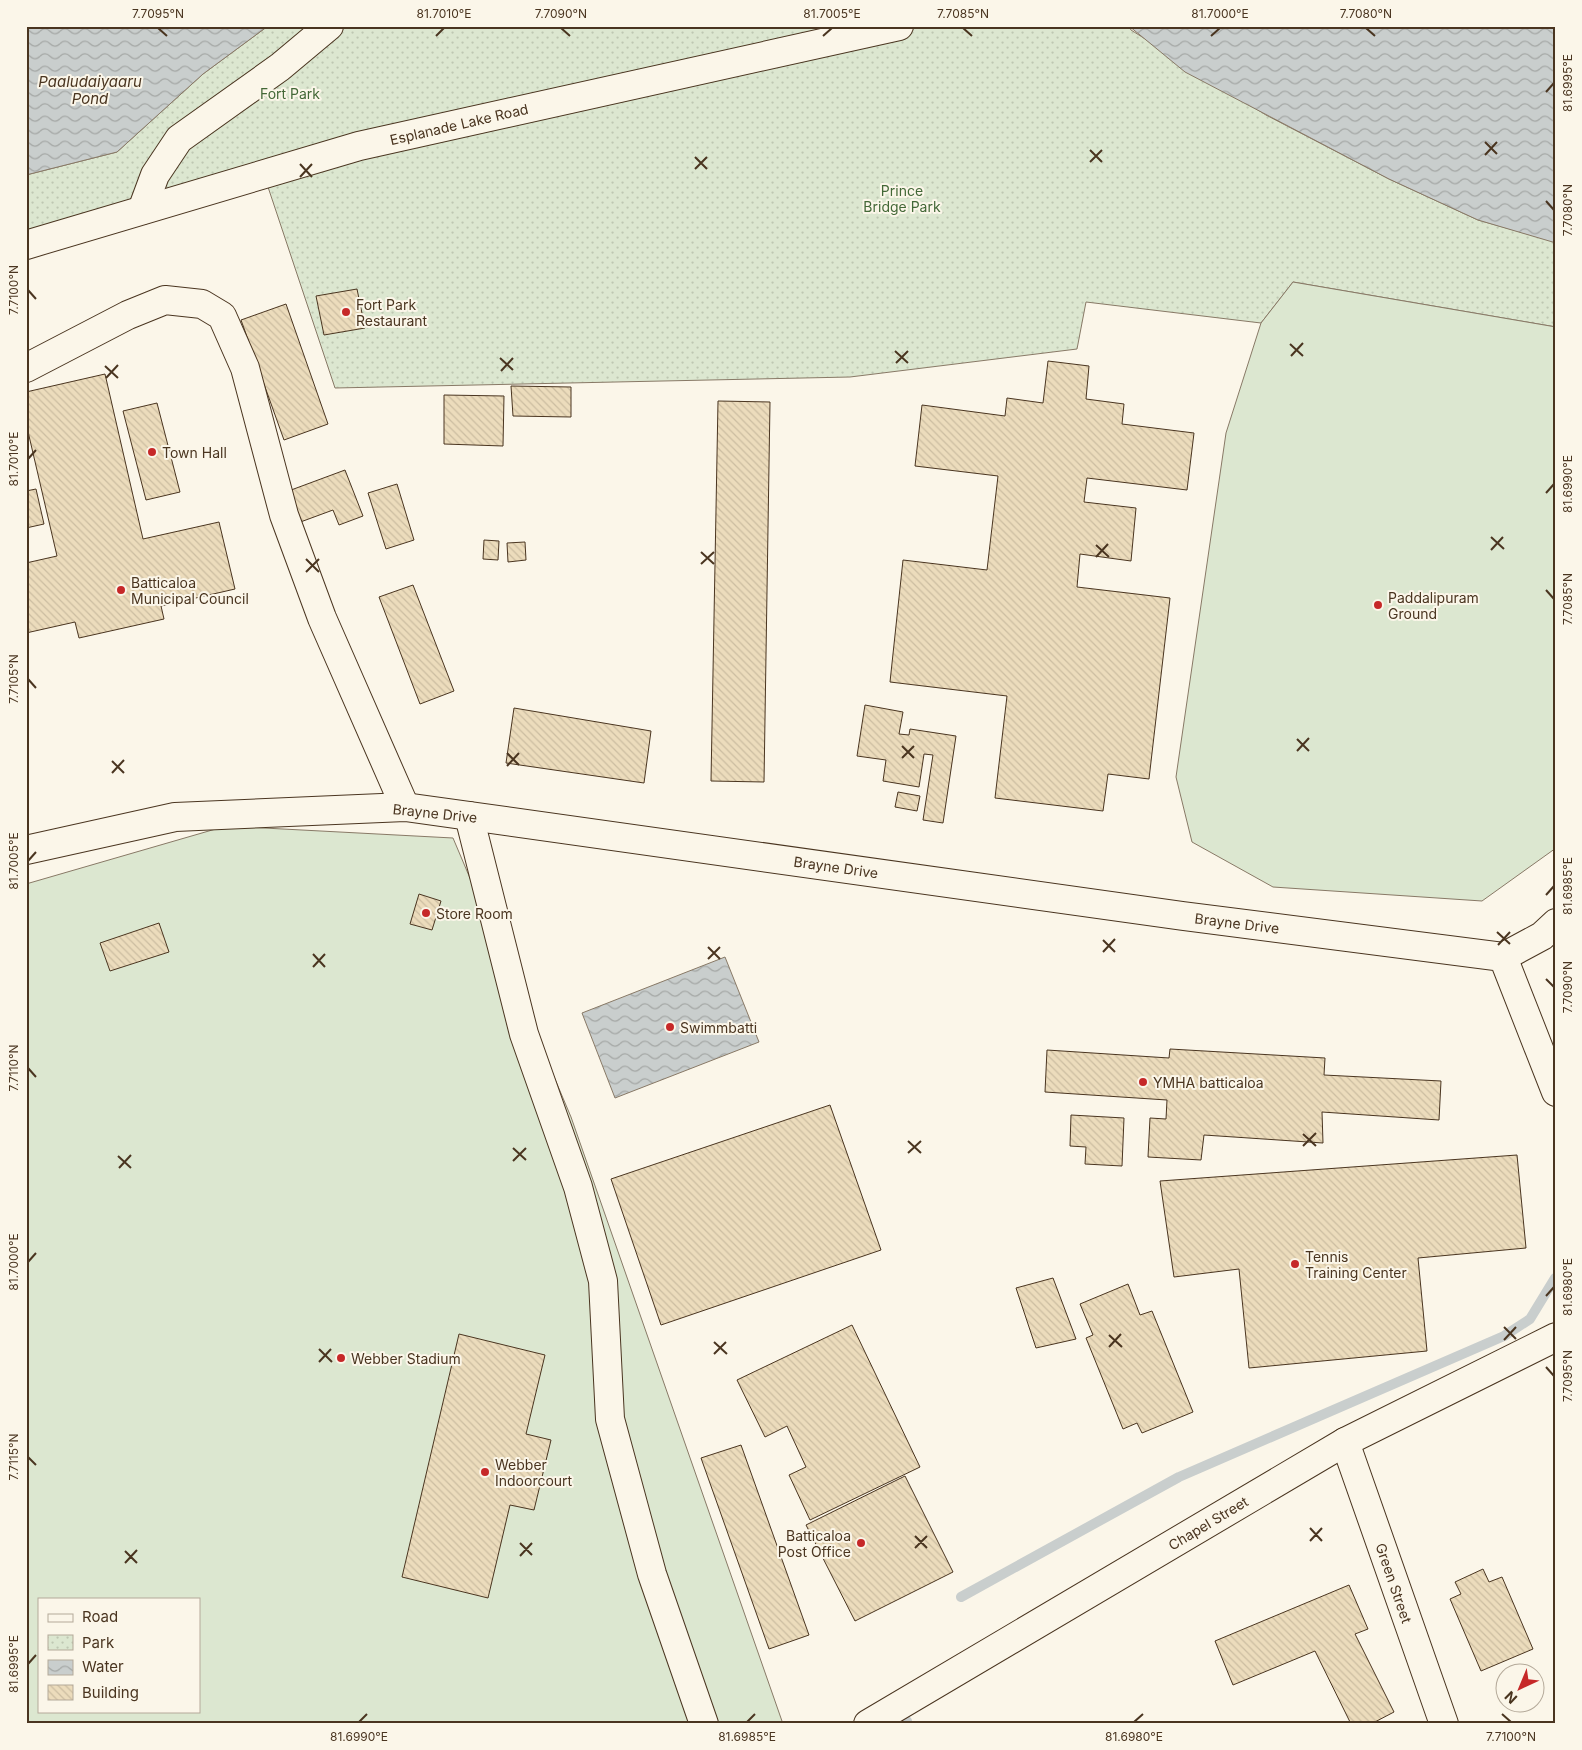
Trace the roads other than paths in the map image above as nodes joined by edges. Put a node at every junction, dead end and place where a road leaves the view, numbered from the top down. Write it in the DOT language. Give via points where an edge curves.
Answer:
graph roads {
  1 [pos="329,26"];
  2 [pos="899,26"];
  3 [pos="142,210"];
  4 [pos="26,245"];
  5 [pos="26,368"];
  6 [pos="405,807"];
  7 [pos="469,816"];
  8 [pos="26,850"];
  9 [pos="1556,923"];
  10 [pos="1503,957"];
  11 [pos="1556,1092"];
  12 [pos="1556,1337"];
  13 [pos="1345,1442"];
  14 [pos="704,1724"];
  15 [pos="868,1724"];
  16 [pos="1444,1724"];
  1 -- 3 [label="street" via="280,67 179,139 155,175"];
  2 -- 3 [label="street, Esplanade Lake Road" via="359,146"];
  3 -- 4 [label="street, Esplanade Lake Road"];
  5 -- 6 [label="street" via="128,314 165,300 202,304 222,316 245,368 284,515 313,592"];
  6 -- 7 [label="street, Brayne Drive"];
  6 -- 8 [label="street, Brayne Drive" via="175,817"];
  7 -- 10 [label="street, Brayne Drive" via="1183,916"];
  7 -- 14 [label="street" via="524,1034 578,1187 603,1281 610,1419 652,1574"];
  9 -- 10 [label="street" via="1542,936"];
  10 -- 11 [label="street"];
  12 -- 13 [label="street, Chapel Street"];
  13 -- 15 [label="street, Chapel Street"];
  13 -- 16 [label="street, Green Street"];
}
